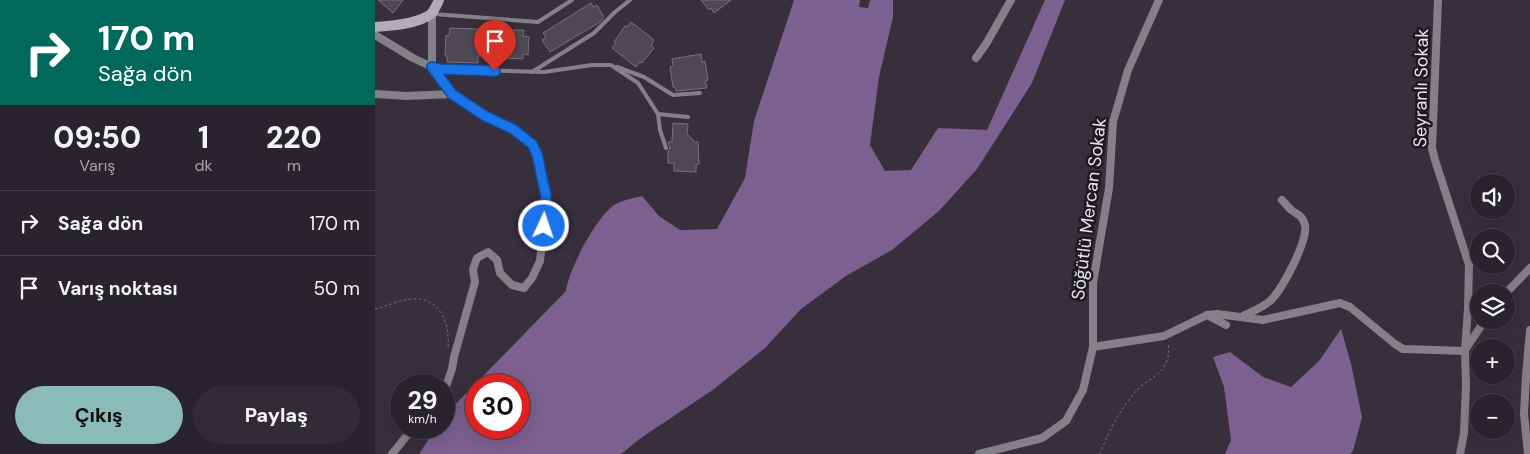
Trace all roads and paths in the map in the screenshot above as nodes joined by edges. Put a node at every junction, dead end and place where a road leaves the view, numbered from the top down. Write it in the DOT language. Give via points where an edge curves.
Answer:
graph roads {
  1 [pos="439,0"];
  2 [pos="572,0"];
  3 [pos="630,0"];
  4 [pos="1011,0"];
  5 [pos="1159,0"];
  6 [pos="1437,0"];
  7 [pos="432,14"];
  8 [pos="375,27"];
  9 [pos="375,35"];
  10 [pos="976,58"];
  11 [pos="611,65"];
  12 [pos="432,67"];
  13 [pos="532,72"];
  14 [pos="700,93"];
  15 [pos="375,94"];
  16 [pos="452,94"];
  17 [pos="659,114"];
  18 [pos="688,117"];
  19 [pos="666,148"];
  20 [pos="1282,200"];
  21 [pos="1530,268"];
  22 [pos="1515,284"];
  23 [pos="375,309"];
  24 [pos="1207,316"];
  25 [pos="1243,316"];
  26 [pos="1226,325"];
  27 [pos="1479,329"];
  28 [pos="1530,330"];
  29 [pos="1164,336"];
  30 [pos="1093,347"];
  31 [pos="447,351"];
  32 [pos="1465,351"];
  33 [pos="450,374"];
  34 [pos="404,439"];
  35 [pos="392,454"];
  36 [pos="979,454"];
  37 [pos="1100,454"];
  38 [pos="1460,454"];
  39 [pos="1528,454"];
  1 -- 7 [label="street"];
  2 -- 7 [label="lane" via="538,22"];
  3 -- 13 [label="lane" via="594,33"];
  4 -- 10 [label="street"];
  5 -- 30 [label="street, Söğütlü Mercan Sokak" via="1128,70 1113,122 1109,188 1093,284"];
  6 -- 32 [label="street, Seyranlı Sokak" via="1432,148 1469,264"];
  7 -- 8 [label="street" via="420,20"];
  7 -- 12 [label="street"];
  9 -- 12 [label="street"];
  11 -- 13 [label="lane"];
  11 -- 14 [label="lane" via="643,76 673,96"];
  11 -- 17 [label="lane" via="638,83"];
  12 -- 13 [label="lane"];
  12 -- 16 [label="street"];
  15 -- 16 [label="street"];
  16 -- 33 [label="street" via="485,116 513,129 532,144 546,196 539,261 524,288 512,285 500,273 497,260 488,252 477,258 473,269 475,282"];
  17 -- 18 [label="lane"];
  17 -- 19 [label="lane"];
  20 -- 25 [label="street" via="1300,215 1305,226 1300,249 1271,300"];
  21 -- 22 [label="street"];
  23 -- 31 [label="path" via="412,299 425,299 435,304 446,323"];
  24 -- 25 [label="street"];
  24 -- 26 [label="street"];
  24 -- 29 [label="street"];
  25 -- 32 [label="street" via="1263,320 1340,303 1403,349"];
  27 -- 32 [label="street"];
  28 -- 39 [label="street" via="1524,414"];
  29 -- 30 [label="street"];
  29 -- 37 [label="path" via="1169,345 1164,367 1137,389 1123,408"];
  30 -- 36 [label="street, Söğütlü Mercan Sokak" via="1083,390 1066,421 1042,438"];
  32 -- 38 [label="street, Seyranlı Sokak" via="1464,433"];
  34 -- 35 [label="street"];
}
